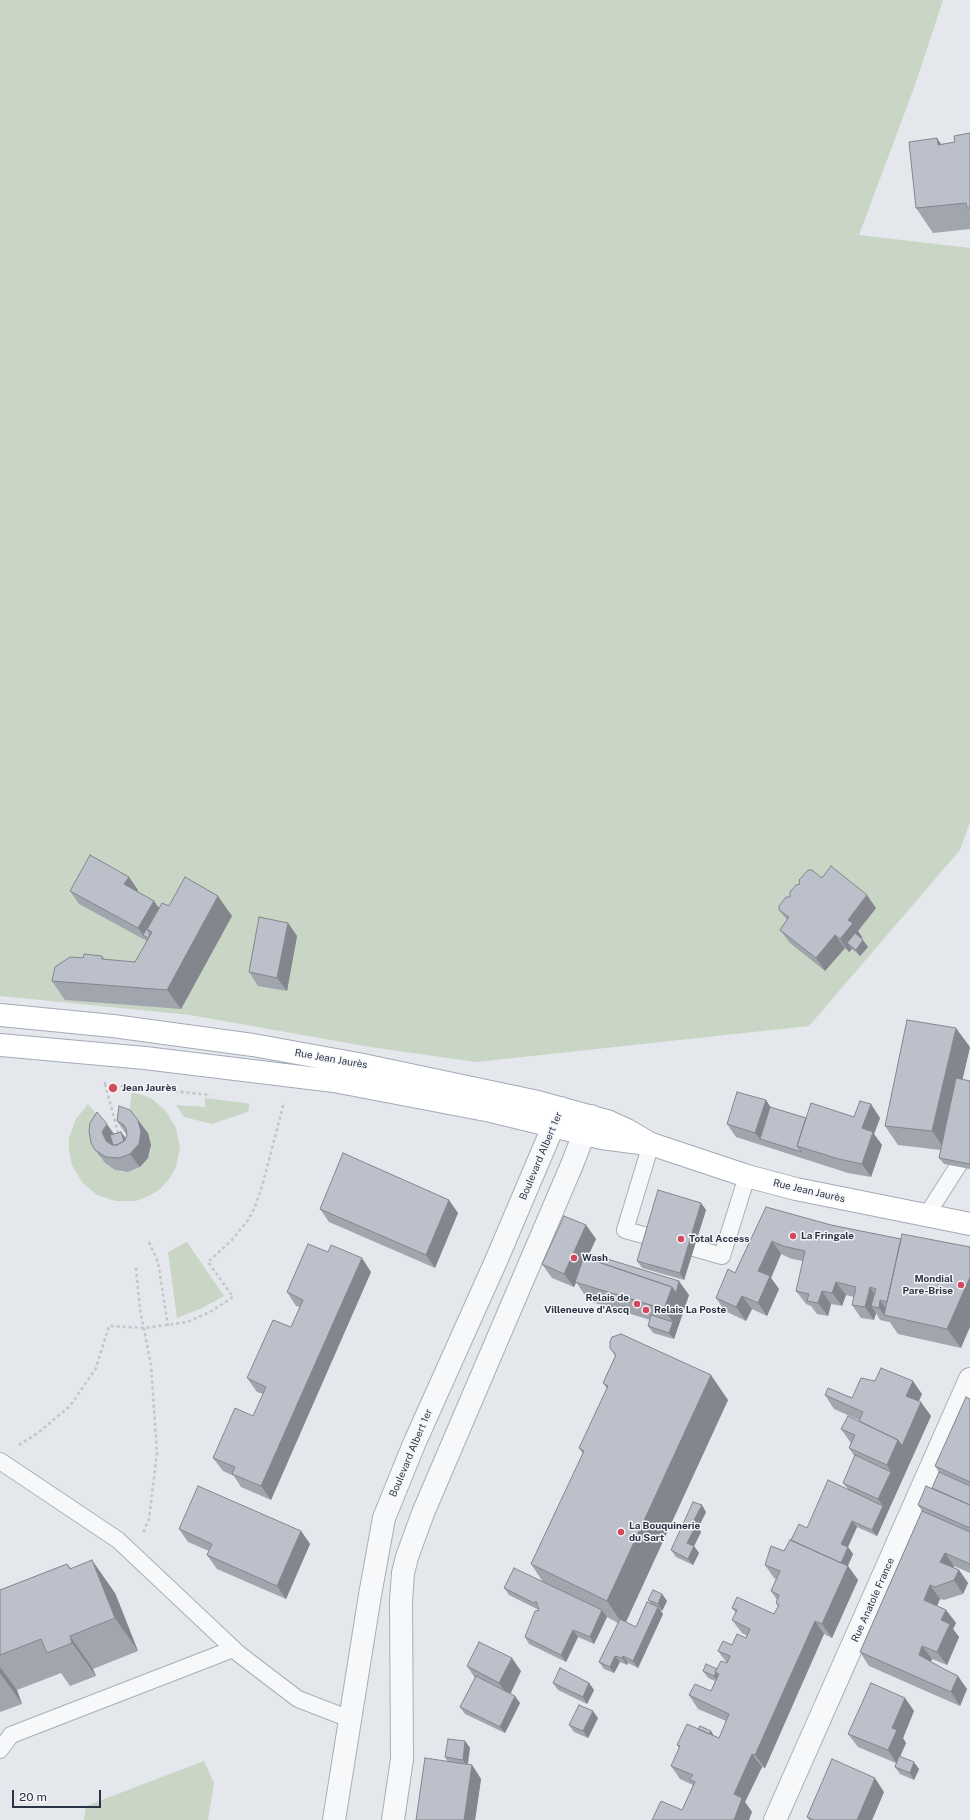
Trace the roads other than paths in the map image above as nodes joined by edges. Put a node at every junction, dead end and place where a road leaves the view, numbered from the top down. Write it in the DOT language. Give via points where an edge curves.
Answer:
graph roads {
  1 [pos="0,1015"];
  2 [pos="0,1044"];
  3 [pos="558,1117"];
  4 [pos="588,1125"];
  5 [pos="651,1144"];
  6 [pos="967,1153"];
  7 [pos="747,1176"];
  8 [pos="926,1216"];
  9 [pos="970,1224"];
  10 [pos="651,1237"];
  11 [pos="694,1248"];
  12 [pos="970,1379"];
  13 [pos="0,1461"];
  14 [pos="233,1649"];
  15 [pos="350,1719"];
  16 [pos="0,1750"];
  17 [pos="334,1820"];
  18 [pos="393,1820"];
  19 [pos="775,1820"];
  1 -- 3 [label="main road, Rue Jean Jaurès" via="172,1033 322,1057"];
  2 -- 3 [label="main road, Rue Jean Jaurès" via="109,1054 334,1081 491,1111"];
  3 -- 4 [label="main road, Rue Jean Jaurès"];
  3 -- 15 [label="street, Boulevard Albert 1er" via="388,1508 378,1545"];
  4 -- 5 [label="main road, Rue Jean Jaurès" via="628,1130"];
  4 -- 18 [label="street" via="422,1513 407,1557 400,1609 402,1759"];
  5 -- 7 [label="main road, Rue Jean Jaurès"];
  5 -- 10 [label="lane" via="625,1230"];
  6 -- 8 [label="lane"];
  7 -- 8 [label="main road, Rue Jean Jaurès" via="796,1190"];
  7 -- 11 [label="lane" via="722,1256"];
  8 -- 9 [label="main road, Rue Jean Jaurès"];
  12 -- 19 [label="street, Rue Anatole France"];
  13 -- 14 [label="lane" via="118,1540"];
  14 -- 15 [label="lane" via="298,1699"];
  14 -- 16 [label="lane" via="11,1735"];
  15 -- 17 [label="street, Boulevard Albert 1er"];
}
